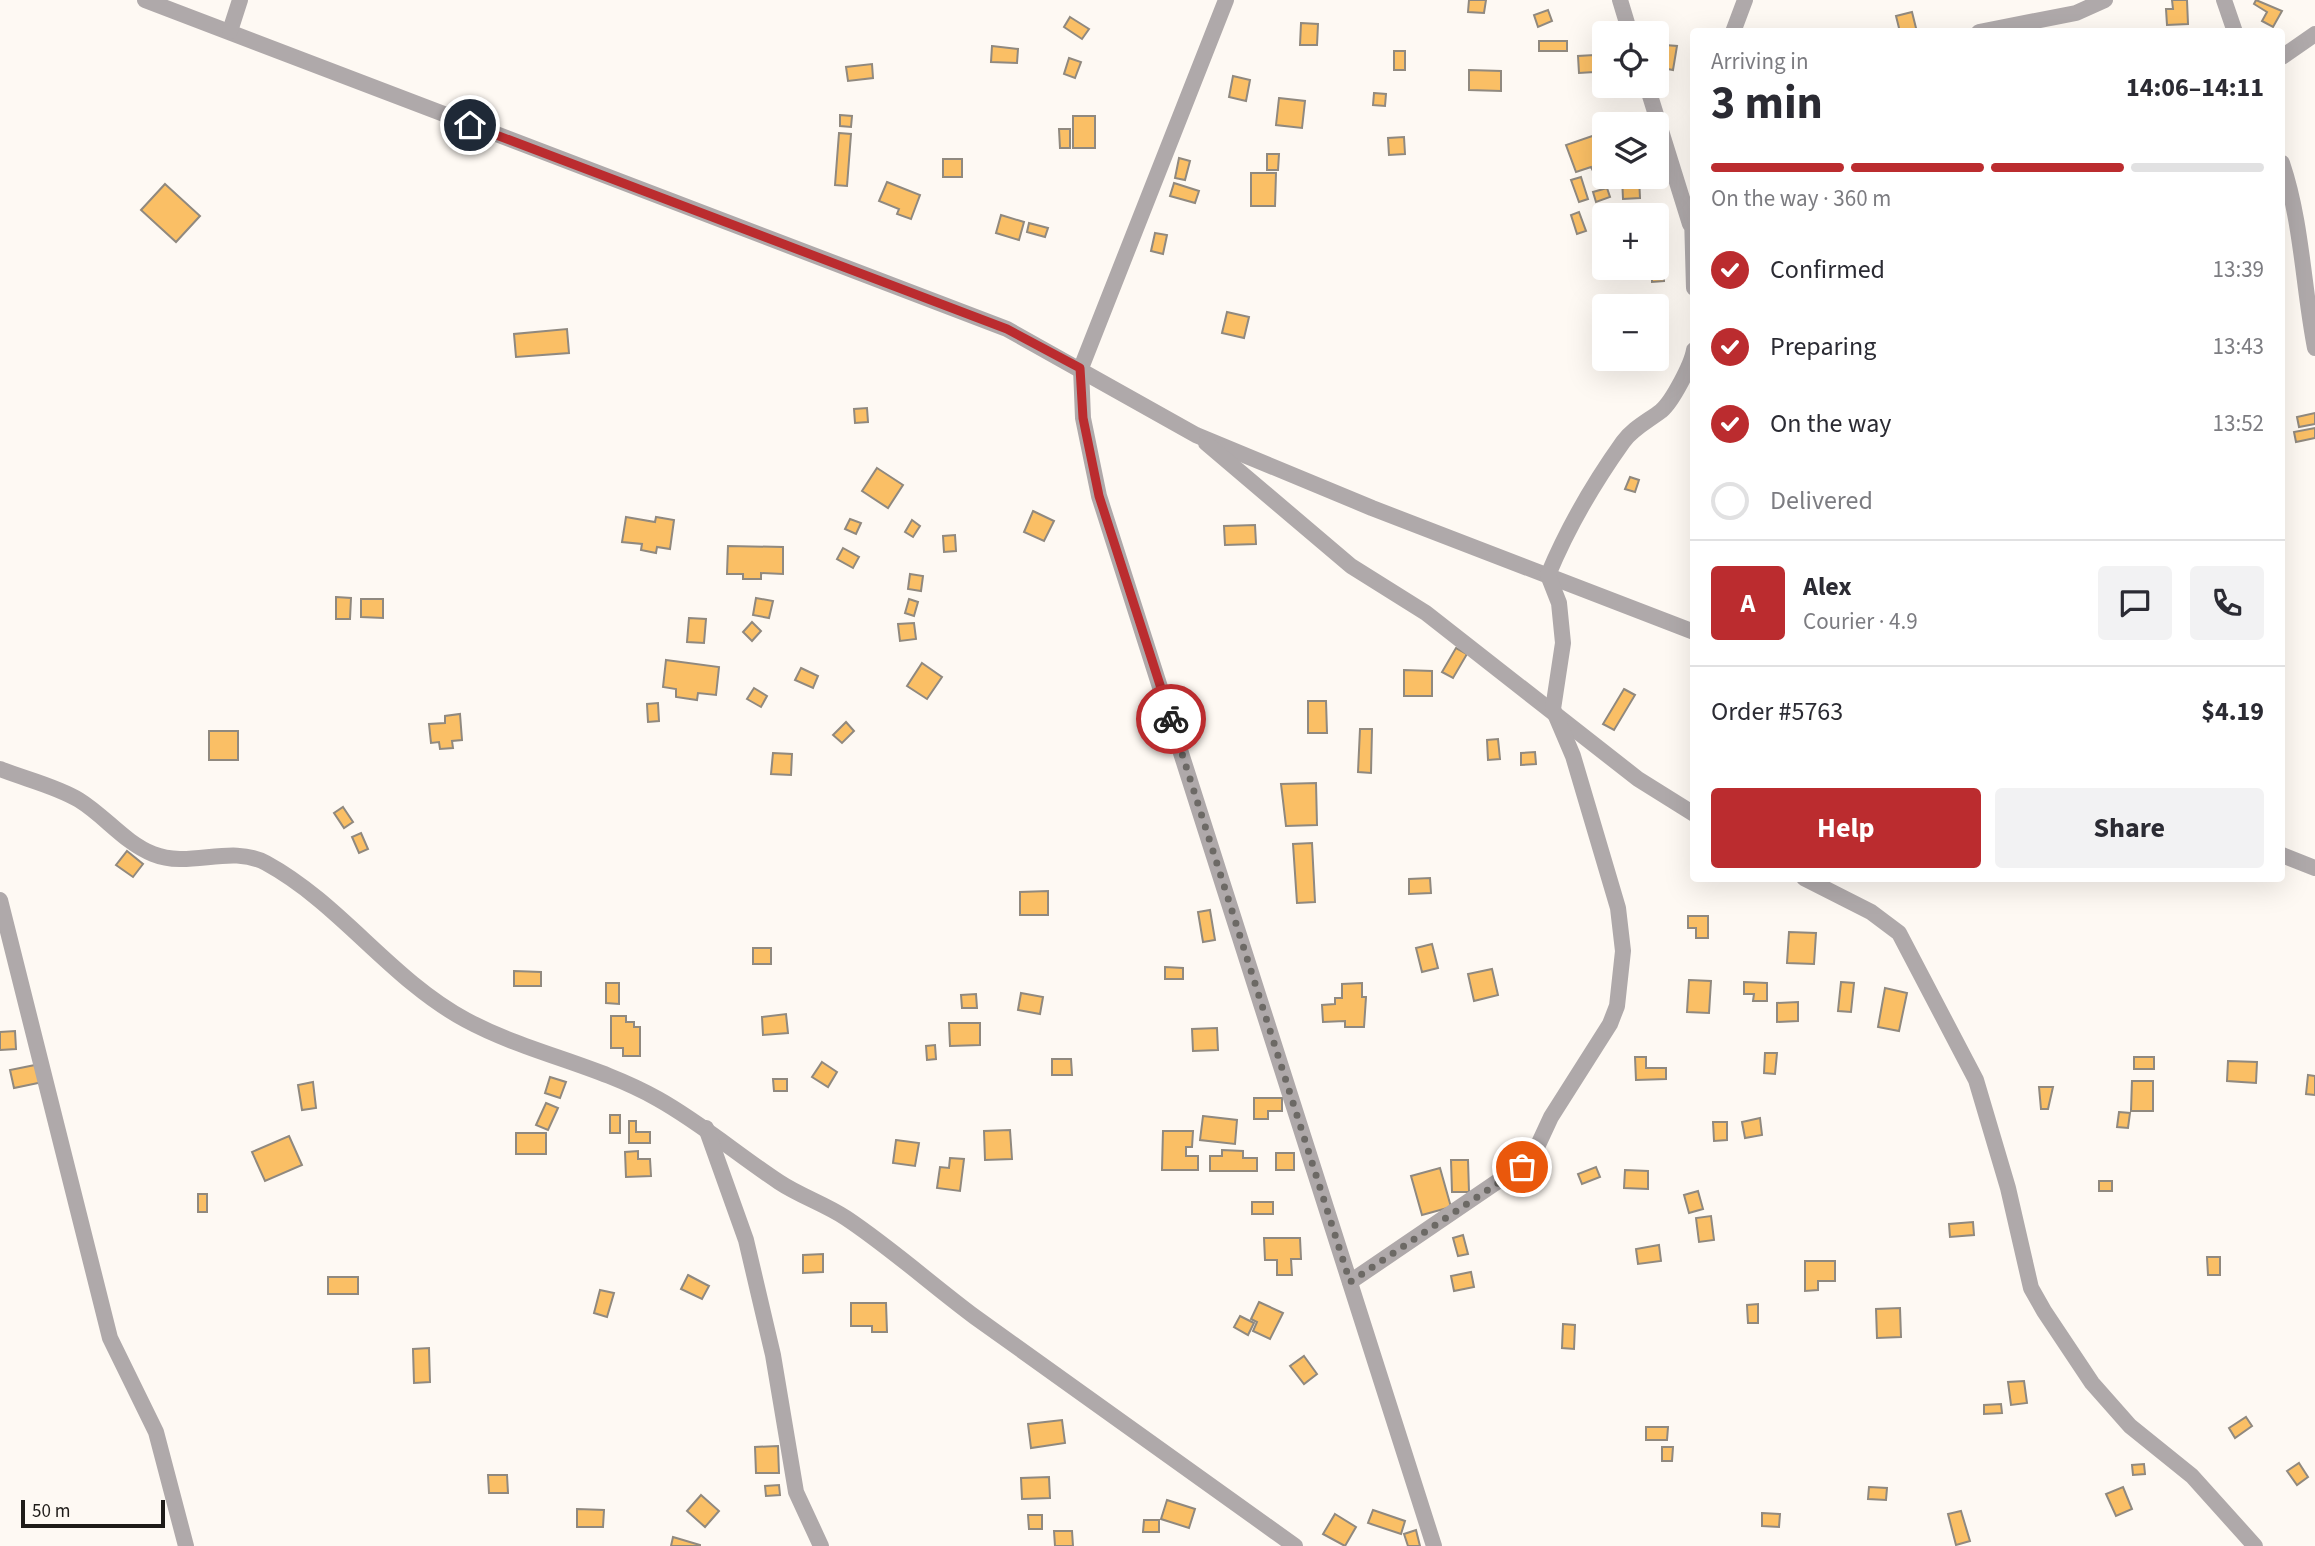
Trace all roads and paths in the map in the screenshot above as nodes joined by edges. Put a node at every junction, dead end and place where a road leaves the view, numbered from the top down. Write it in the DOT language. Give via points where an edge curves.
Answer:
graph roads {
  1 [pos="145,0"];
  2 [pos="240,0"];
  3 [pos="1226,0"];
  4 [pos="1620,0"];
  5 [pos="1745,0"];
  6 [pos="2105,0"];
  7 [pos="2224,0"];
  8 [pos="1626,21"];
  9 [pos="1734,28"];
  10 [pos="1999,28"];
  11 [pos="2234,28"];
  12 [pos="230,31"];
  13 [pos="2315,34"];
  14 [pos="2285,55"];
  15 [pos="1651,98"];
  16 [pos="2285,172"];
  17 [pos="1690,224"];
  18 [pos="2315,348"];
  19 [pos="1690,365"];
  20 [pos="1080,368"];
  21 [pos="1196,435"];
  22 [pos="1548,575"];
  23 [pos="1690,630"];
  24 [pos="1553,709"];
  25 [pos="0,769"];
  26 [pos="1690,812"];
  27 [pos="2285,856"];
  28 [pos="2315,868"];
  29 [pos="1812,882"];
  30 [pos="0,900"];
  31 [pos="706,1128"];
  32 [pos="1350,1282"];
  33 [pos="186,1546"];
  34 [pos="821,1546"];
  35 [pos="1295,1546"];
  36 [pos="1434,1546"];
  37 [pos="2255,1546"];
  1 -- 12 [label="street"];
  2 -- 12 [label="street"];
  3 -- 20 [label="street"];
  4 -- 8 [label="street"];
  5 -- 9 [label="street"];
  6 -- 10 [label="street" via="2076,13"];
  7 -- 11 [label="street"];
  12 -- 20 [label="street" via="1007,329"];
  13 -- 14 [label="street"];
  15 -- 17 [label="street"];
  16 -- 18 [label="street" via="2295,201 2303,287"];
  19 -- 22 [label="street" via="1664,409 1625,438 1568,528"];
  20 -- 21 [label="street"];
  20 -- 32 [label="street" via="1083,418 1099,496"];
  21 -- 22 [label="street"];
  21 -- 24 [label="street" via="1351,566 1426,613"];
  22 -- 23 [label="street"];
  22 -- 24 [label="street" via="1559,603 1563,643"];
  24 -- 26 [label="street" via="1638,779"];
  24 -- 32 [label="street" via="1573,756 1618,908 1623,951 1617,1006 1532,1158"];
  25 -- 31 [label="street" via="74,797 155,855 179,859 247,854 267,864 300,884 418,989 465,1020 511,1041 603,1071"];
  27 -- 28 [label="street"];
  29 -- 37 [label="street" via="1871,912 1899,933 1976,1080 2031,1288 2092,1383 2122,1417 2192,1476"];
  30 -- 33 [label="street" via="110,1338 156,1433"];
  31 -- 34 [label="street" via="746,1240 773,1355 796,1492"];
  31 -- 35 [label="street" via="780,1183 846,1218 970,1313"];
  32 -- 36 [label="street"];
}
